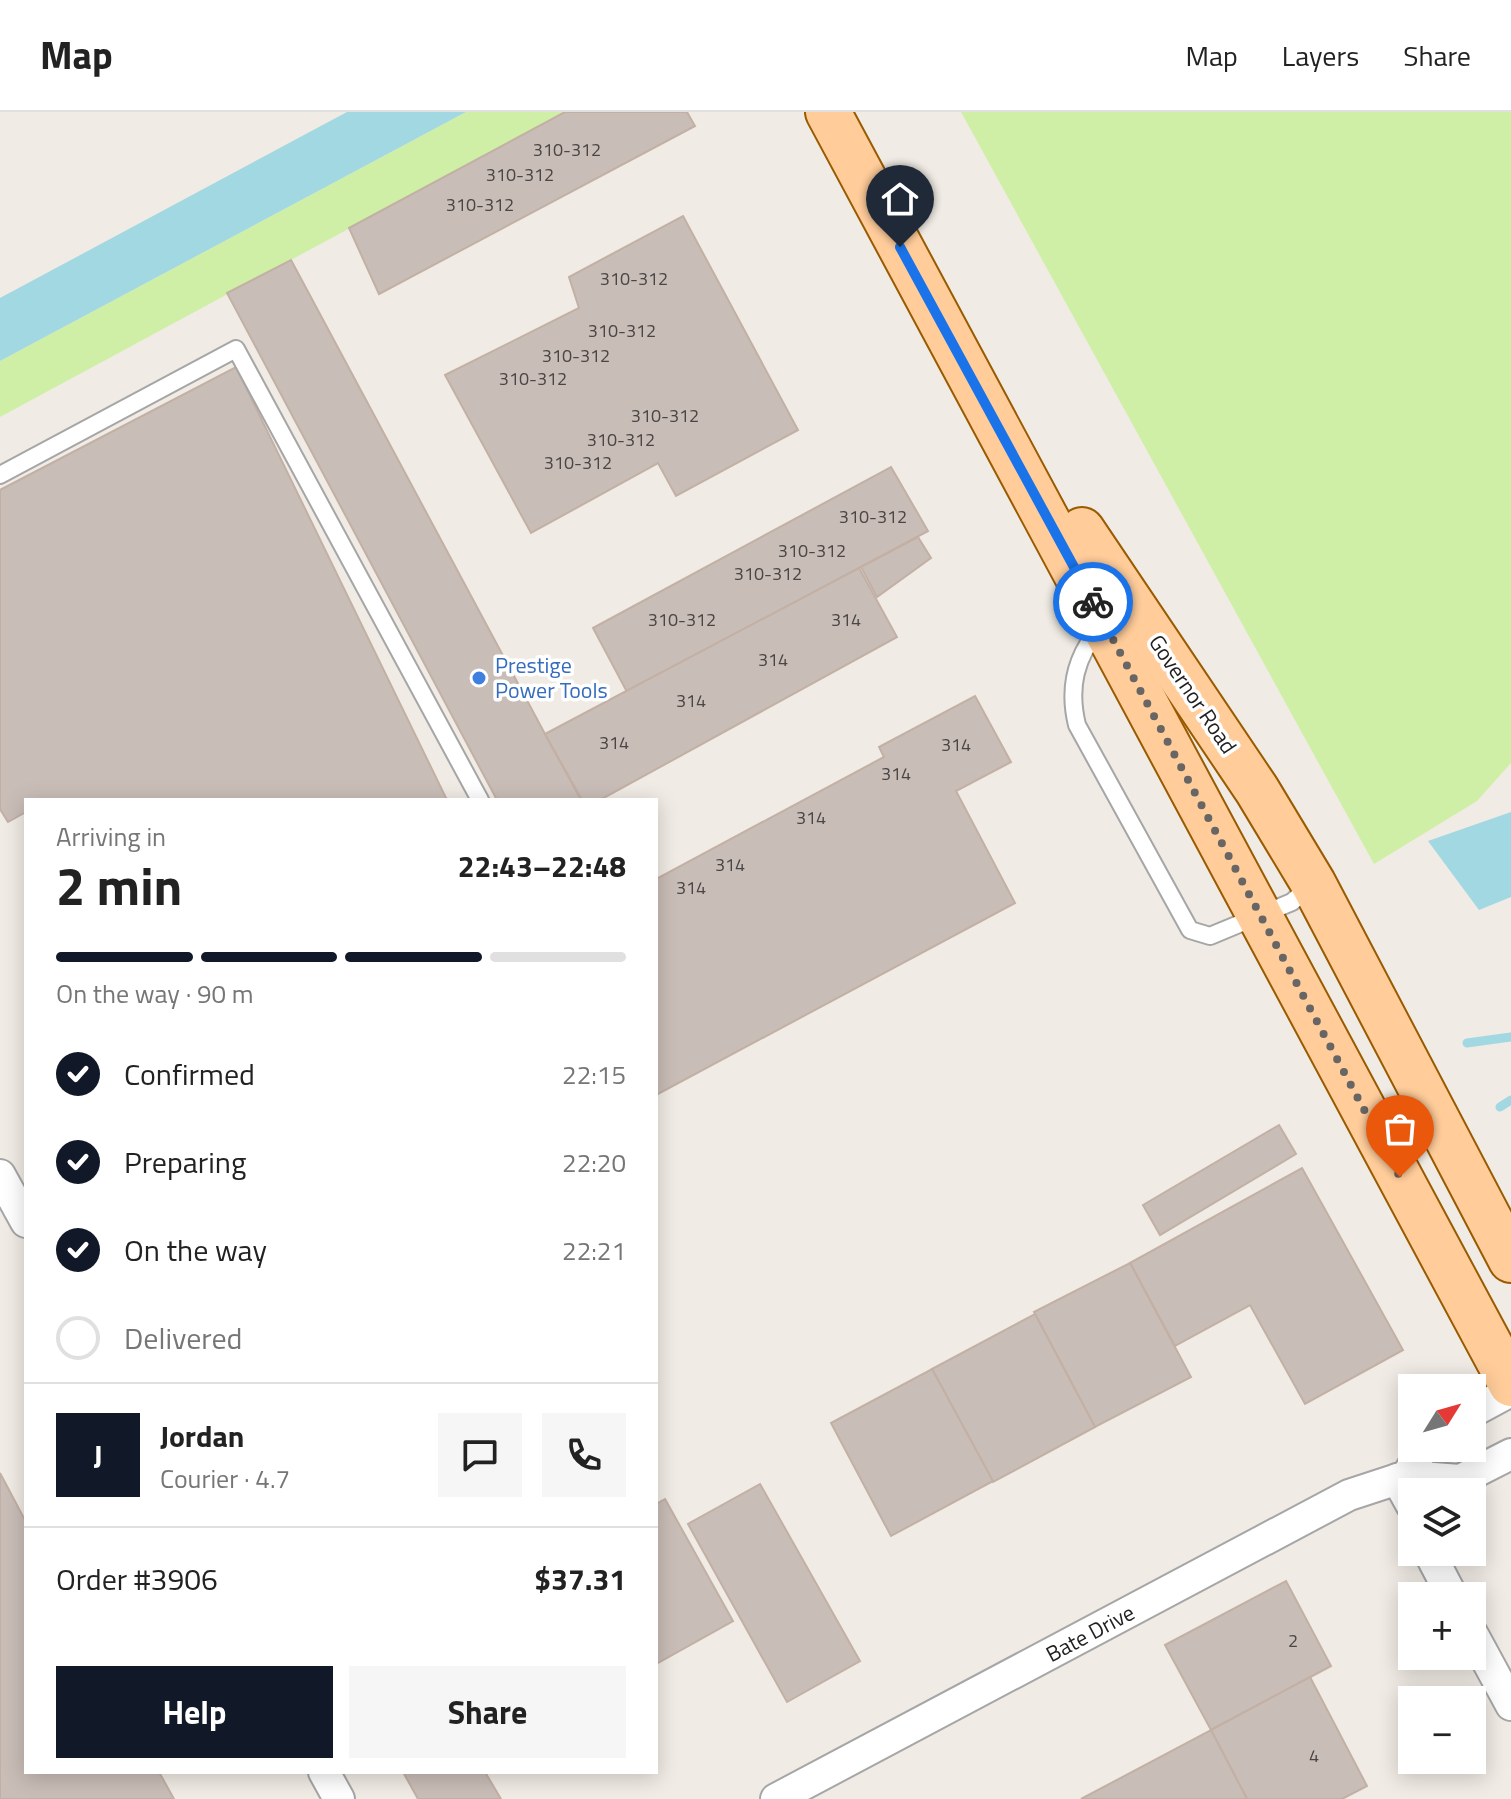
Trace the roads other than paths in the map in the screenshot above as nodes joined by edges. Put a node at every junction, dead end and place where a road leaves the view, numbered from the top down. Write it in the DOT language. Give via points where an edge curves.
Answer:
graph roads {
  1 [pos="828,112"];
  2 [pos="958,350"];
  3 [pos="0,475"];
  4 [pos="1104,623"];
  5 [pos="479,798"];
  6 [pos="1313,883"];
  7 [pos="1262,917"];
  8 [pos="0,1175"];
  9 [pos="24,1218"];
  10 [pos="1511,1260"];
  11 [pos="1511,1384"];
  12 [pos="1511,1391"];
  13 [pos="1486,1404"];
  14 [pos="1511,1454"];
  15 [pos="1464,1478"];
  16 [pos="1398,1488"];
  17 [pos="1486,1659"];
  18 [pos="1511,1705"];
  19 [pos="325,1774"];
  20 [pos="339,1799"];
  21 [pos="776,1799"];
  1 -- 2 [label="main road, Governor Road"];
  2 -- 4 [label="main road, Governor Road"];
  2 -- 6 [label="main road, Governor Road" via="1222,738"];
  3 -- 5 [label="lane" via="236,349"];
  4 -- 7 [label="main road, Governor Road"];
  4 -- 7 [label="lane" via="1077,666 1071,699 1077,725 1190,930 1210,936"];
  6 -- 7 [label="lane" via="1292,902"];
  6 -- 10 [label="main road, Governor Road"];
  7 -- 11 [label="main road, Governor Road"];
  8 -- 9 [label="street"];
  12 -- 13 [label="street"];
  14 -- 15 [label="street, Bate Drive"];
  16 -- 21 [label="street, Bate Drive" via="1349,1495"];
  17 -- 18 [label="street"];
  19 -- 20 [label="street"];
}
